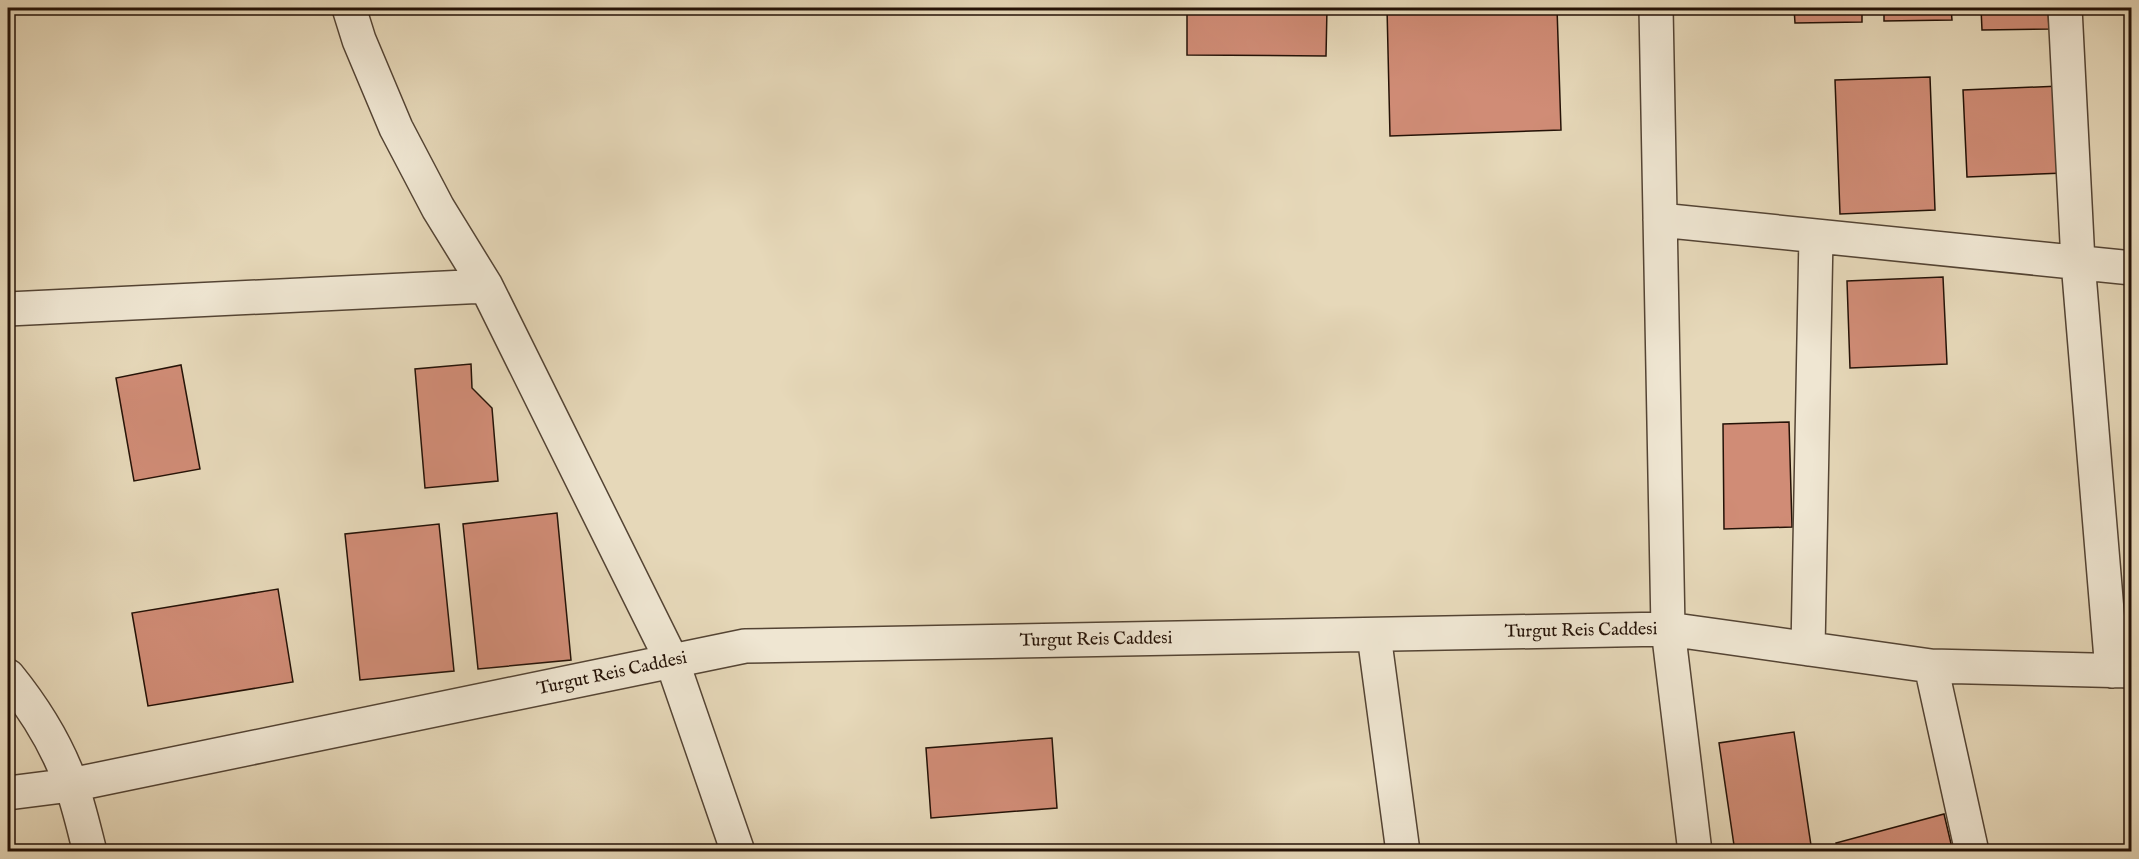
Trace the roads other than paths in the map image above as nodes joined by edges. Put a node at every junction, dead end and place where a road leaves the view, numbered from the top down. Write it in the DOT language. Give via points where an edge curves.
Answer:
graph roads {
  1 [pos="349,8"];
  2 [pos="1656,8"];
  3 [pos="2065,8"];
  4 [pos="1660,220"];
  5 [pos="1816,236"];
  6 [pos="2078,262"];
  7 [pos="2132,268"];
  8 [pos="486,286"];
  9 [pos="8,309"];
  10 [pos="1668,629"];
  11 [pos="1374,635"];
  12 [pos="1808,649"];
  13 [pos="672,661"];
  14 [pos="1931,666"];
  15 [pos="2122,671"];
  16 [pos="8,676"];
  17 [pos="71,785"];
  18 [pos="8,793"];
  19 [pos="90,852"];
  20 [pos="738,852"];
  21 [pos="1403,852"];
  22 [pos="1695,852"];
  23 [pos="1972,852"];
  1 -- 8 [label="street" via="396,128 438,208"];
  2 -- 4 [label="street"];
  3 -- 6 [label="street"];
  4 -- 5 [label="street"];
  4 -- 10 [label="street"];
  5 -- 6 [label="street"];
  5 -- 12 [label="street"];
  6 -- 7 [label="street"];
  6 -- 15 [label="street"];
  8 -- 9 [label="street"];
  8 -- 13 [label="street"];
  10 -- 11 [label="street, Turgut Reis Caddesi"];
  10 -- 12 [label="street, Turgut Reis Caddesi"];
  10 -- 22 [label="street"];
  11 -- 13 [label="street, Turgut Reis Caddesi" via="746,646"];
  11 -- 21 [label="street"];
  12 -- 14 [label="street, Turgut Reis Caddesi"];
  13 -- 17 [label="street, Turgut Reis Caddesi"];
  13 -- 20 [label="street"];
  14 -- 15 [label="street, Turgut Reis Caddesi"];
  14 -- 23 [label="street"];
  16 -- 17 [label="street" via="42,724"];
  17 -- 18 [label="street, Turgut Reis Caddesi"];
  17 -- 19 [label="street"];
}
